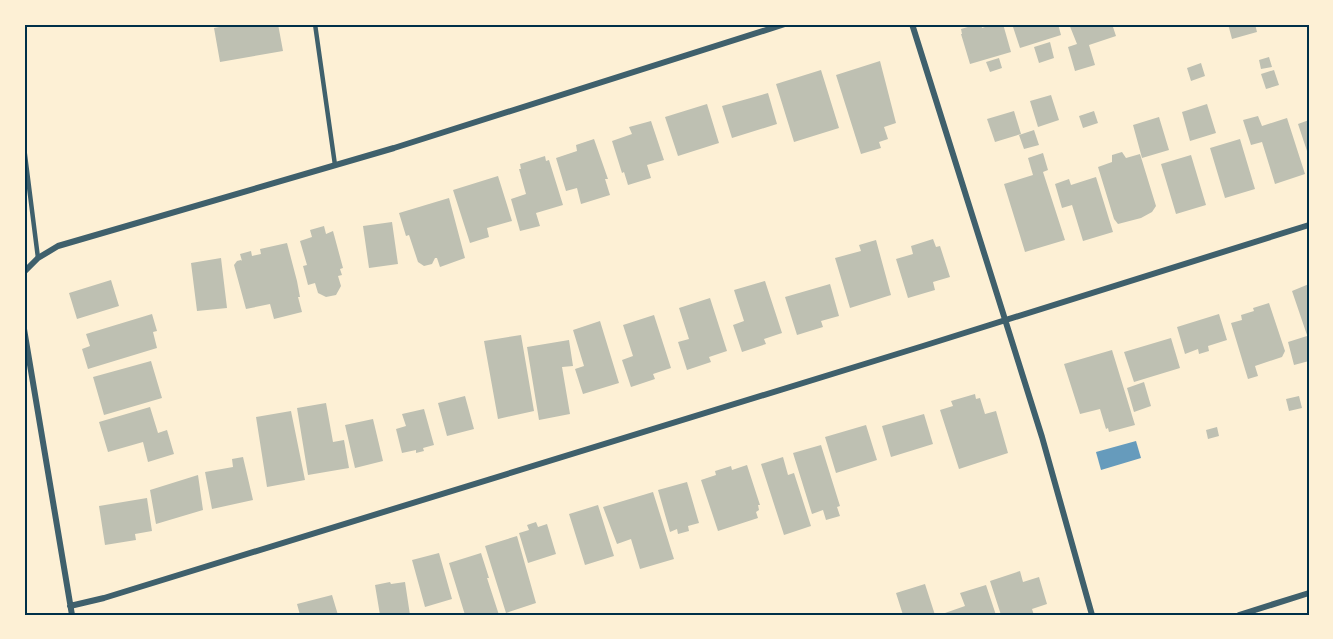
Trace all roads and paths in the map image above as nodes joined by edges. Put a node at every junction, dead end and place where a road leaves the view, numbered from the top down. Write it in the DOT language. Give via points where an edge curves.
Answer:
graph roads {
  1 [pos="315,24"];
  2 [pos="785,24"];
  3 [pos="912,24"];
  4 [pos="24,147"];
  5 [pos="334,165"];
  6 [pos="1309,225"];
  7 [pos="38,258"];
  8 [pos="24,272"];
  9 [pos="1005,320"];
  10 [pos="24,329"];
  11 [pos="1309,593"];
  12 [pos="70,606"];
  13 [pos="72,615"];
  14 [pos="1092,615"];
  15 [pos="1239,615"];
  1 -- 5 [label="lane"];
  2 -- 5 [label="street"];
  3 -- 9 [label="street"];
  4 -- 7 [label="lane"];
  5 -- 7 [label="street" via="58,246"];
  6 -- 9 [label="street"];
  7 -- 8 [label="street"];
  9 -- 12 [label="street"];
  9 -- 14 [label="street"];
  10 -- 12 [label="street"];
  11 -- 15 [label="street"];
  12 -- 13 [label="street"];
}
